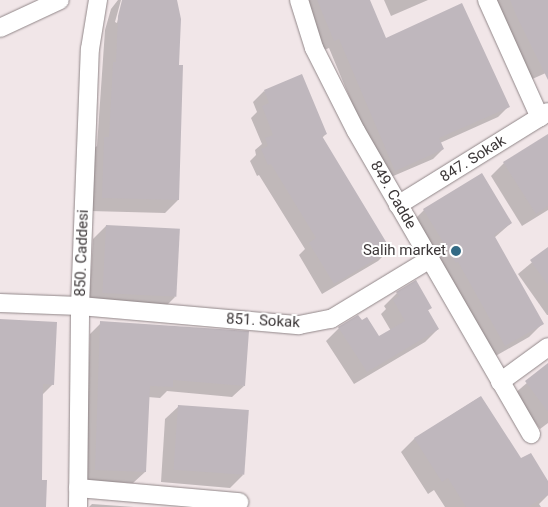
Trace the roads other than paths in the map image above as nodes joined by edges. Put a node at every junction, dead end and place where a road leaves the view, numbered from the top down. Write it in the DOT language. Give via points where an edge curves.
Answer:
graph roads {
  1 [pos="60,0"];
  2 [pos="98,0"];
  3 [pos="299,0"];
  4 [pos="487,0"];
  5 [pos="0,28"];
  6 [pos="544,115"];
  7 [pos="398,205"];
  8 [pos="430,260"];
  9 [pos="0,303"];
  10 [pos="80,306"];
  11 [pos="548,347"];
  12 [pos="500,382"];
  13 [pos="531,434"];
  14 [pos="78,488"];
  15 [pos="239,502"];
  16 [pos="78,507"];
  1 -- 5 [label="street"];
  2 -- 10 [label="street, 850. Caddesi" via="90,49"];
  3 -- 7 [label="street, 849. Cadde" via="314,48"];
  4 -- 6 [label="street"];
  6 -- 7 [label="street, 847. Sokak"];
  7 -- 8 [label="street, 849. Cadde"];
  8 -- 10 [label="street, 851. Sokak" via="331,319 299,325"];
  8 -- 12 [label="street, 849. Cadde"];
  9 -- 10 [label="street, 851. Sokak"];
  10 -- 14 [label="street, 850. Caddesi"];
  11 -- 12 [label="street"];
  12 -- 13 [label="street, 849. Cadde"];
  14 -- 15 [label="street"];
  14 -- 16 [label="street, 850. Caddesi"];
}
